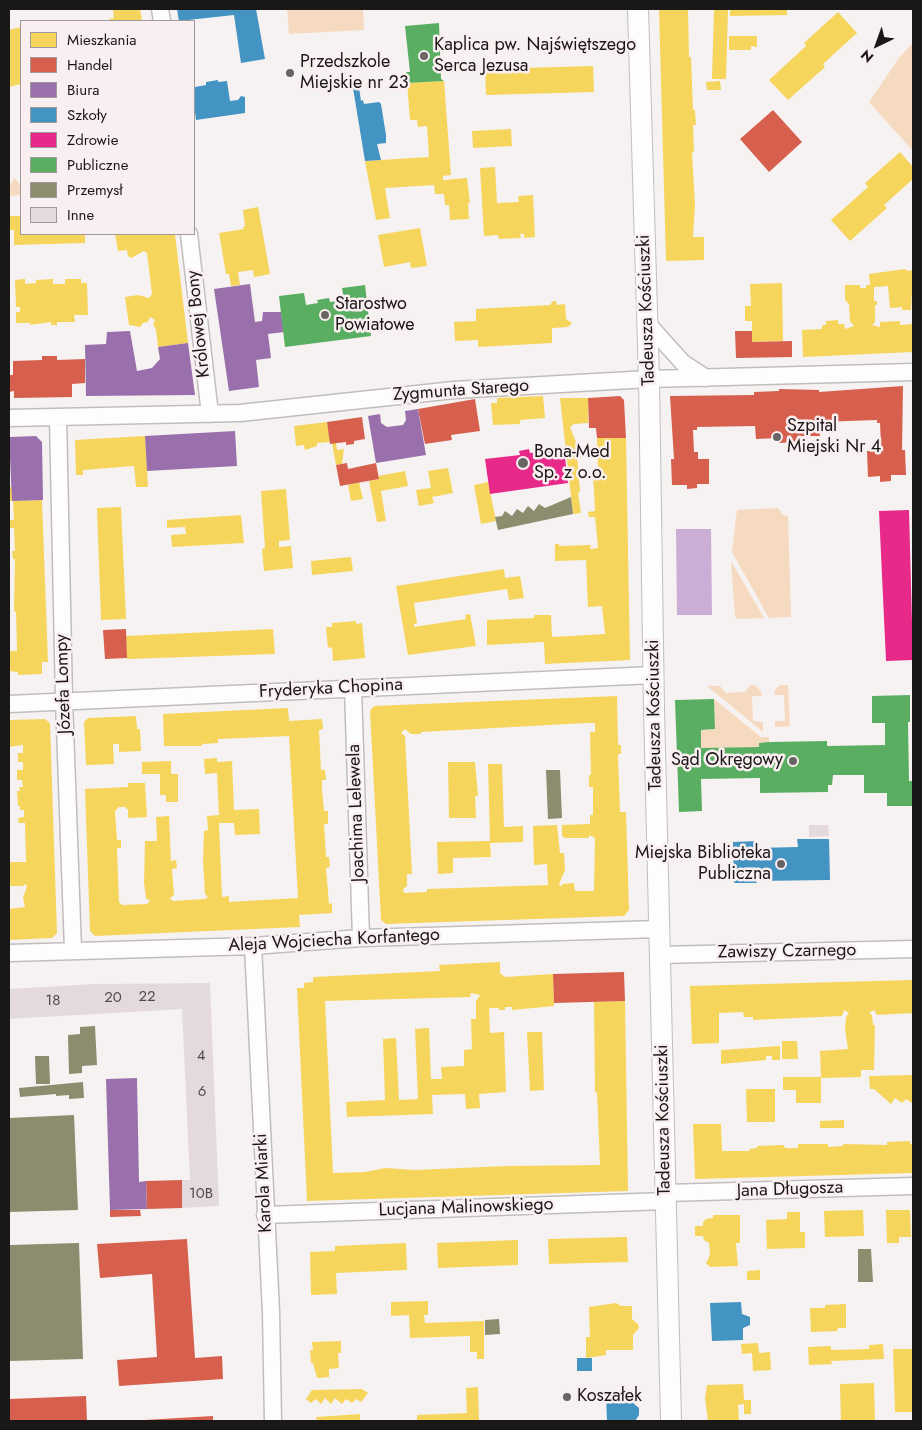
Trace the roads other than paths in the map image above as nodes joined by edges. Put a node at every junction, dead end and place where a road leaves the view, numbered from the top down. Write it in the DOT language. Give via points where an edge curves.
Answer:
graph roads {
  1 [pos="638,9"];
  2 [pos="189,235"];
  3 [pos="648,324"];
  4 [pos="913,372"];
  5 [pos="706,378"];
  6 [pos="649,380"];
  7 [pos="210,414"];
  8 [pos="9,418"];
  9 [pos="58,418"];
  10 [pos="654,674"];
  11 [pos="353,688"];
  12 [pos="64,700"];
  13 [pos="9,704"];
  14 [pos="659,929"];
  15 [pos="361,938"];
  16 [pos="253,946"];
  17 [pos="913,949"];
  18 [pos="73,950"];
  19 [pos="9,953"];
  20 [pos="660,955"];
  21 [pos="913,1186"];
  22 [pos="666,1197"];
  23 [pos="265,1215"];
  24 [pos="273,1421"];
  25 [pos="671,1421"];
  1 -- 3 [label="street, Tadeusza Kościuszki"];
  2 -- 7 [label="street, Królowej Bony"];
  3 -- 5 [label="street" via="683,363"];
  3 -- 6 [label="street, Tadeusza Kościuszki"];
  4 -- 5 [label="street, Zygmunta Starego"];
  5 -- 6 [label="street, Zygmunta Starego"];
  6 -- 7 [label="street, Zygmunta Starego" via="454,390"];
  6 -- 10 [label="street, Tadeusza Kościuszki"];
  7 -- 9 [label="street, Zygmunta Starego"];
  8 -- 9 [label="street, Zygmunta Starego"];
  9 -- 12 [label="street, Józefa Lompy"];
  10 -- 11 [label="street, Fryderyka Chopina"];
  10 -- 14 [label="street, Tadeusza Kościuszki"];
  11 -- 12 [label="street, Fryderyka Chopina"];
  11 -- 15 [label="street, Joachima Lelewela"];
  12 -- 13 [label="street, Fryderyka Chopina"];
  12 -- 18 [label="street, Józefa Lompy"];
  14 -- 15 [label="street, Aleja Wojciecha Korfantego"];
  14 -- 20 [label="street, Tadeusza Kościuszki"];
  15 -- 16 [label="street, Aleja Wojciecha Korfantego"];
  16 -- 18 [label="street, Aleja Wojciecha Korfantego"];
  16 -- 23 [label="street, Karola Miarki"];
  17 -- 20 [label="street, Zawiszy Czarnego"];
  18 -- 19 [label="street, Aleja Wojciecha Korfantego"];
  20 -- 22 [label="street, Tadeusza Kościuszki"];
  21 -- 22 [label="street, Jana Długosza"];
  22 -- 23 [label="street, Lucjana Malinowskiego"];
  22 -- 25 [label="street, Tadeusza Kościuszki"];
  23 -- 24 [label="street, Karola Miarki"];
}
